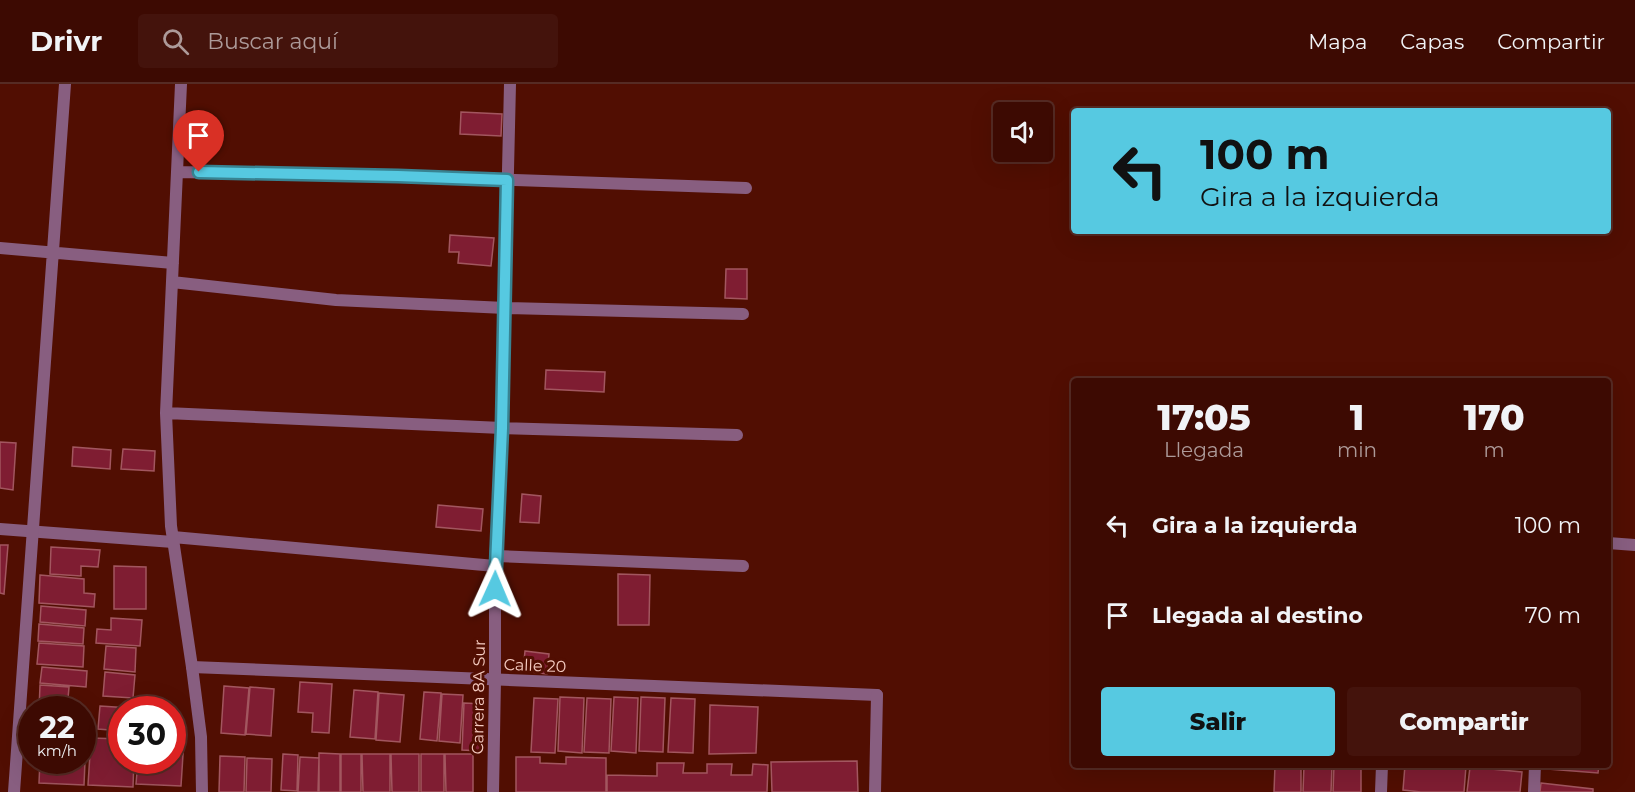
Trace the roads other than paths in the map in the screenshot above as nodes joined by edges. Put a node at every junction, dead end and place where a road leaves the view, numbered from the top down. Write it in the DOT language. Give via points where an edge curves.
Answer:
graph roads {
  1 [pos="65,84"];
  2 [pos="181,84"];
  3 [pos="510,84"];
  4 [pos="177,172"];
  5 [pos="507,180"];
  6 [pos="746,188"];
  7 [pos="0,248"];
  8 [pos="52,252"];
  9 [pos="173,263"];
  10 [pos="172,282"];
  11 [pos="505,308"];
  12 [pos="743,314"];
  13 [pos="166,413"];
  14 [pos="502,428"];
  15 [pos="737,435"];
  16 [pos="0,529"];
  17 [pos="32,532"];
  18 [pos="173,539"];
  19 [pos="1611,543"];
  20 [pos="1635,545"];
  21 [pos="495,561"];
  22 [pos="743,566"];
  23 [pos="192,666"];
  24 [pos="495,680"];
  25 [pos="1382,768"];
  26 [pos="1535,768"];
  27 [pos="14,792"];
  28 [pos="202,792"];
  29 [pos="493,792"];
  30 [pos="876,792"];
  31 [pos="1381,792"];
  32 [pos="1534,792"];
  1 -- 8 [label="street"];
  2 -- 4 [label="street"];
  3 -- 5 [label="street, Carrera 8A Sur"];
  4 -- 5 [label="street"];
  4 -- 9 [label="street"];
  5 -- 6 [label="street"];
  5 -- 11 [label="street, Carrera 8A Sur"];
  7 -- 8 [label="street"];
  8 -- 9 [label="street"];
  8 -- 17 [label="street"];
  9 -- 10 [label="street"];
  10 -- 11 [label="street" via="336,300"];
  10 -- 13 [label="street"];
  11 -- 12 [label="street"];
  11 -- 14 [label="street, Carrera 8A Sur"];
  13 -- 14 [label="street"];
  13 -- 18 [label="street"];
  14 -- 15 [label="street"];
  14 -- 21 [label="street, Carrera 8A Sur"];
  16 -- 17 [label="street"];
  17 -- 18 [label="street"];
  17 -- 27 [label="street"];
  18 -- 21 [label="street"];
  18 -- 23 [label="street"];
  19 -- 20 [label="street"];
  21 -- 22 [label="street"];
  21 -- 24 [label="street, Carrera 8A Sur"];
  23 -- 24 [label="street, Calle 20"];
  23 -- 28 [label="street" via="201,737"];
  24 -- 29 [label="street, Carrera 8A Sur"];
  24 -- 30 [label="street, Calle 20" via="877,695"];
  25 -- 31 [label="street"];
  26 -- 32 [label="street"];
}
